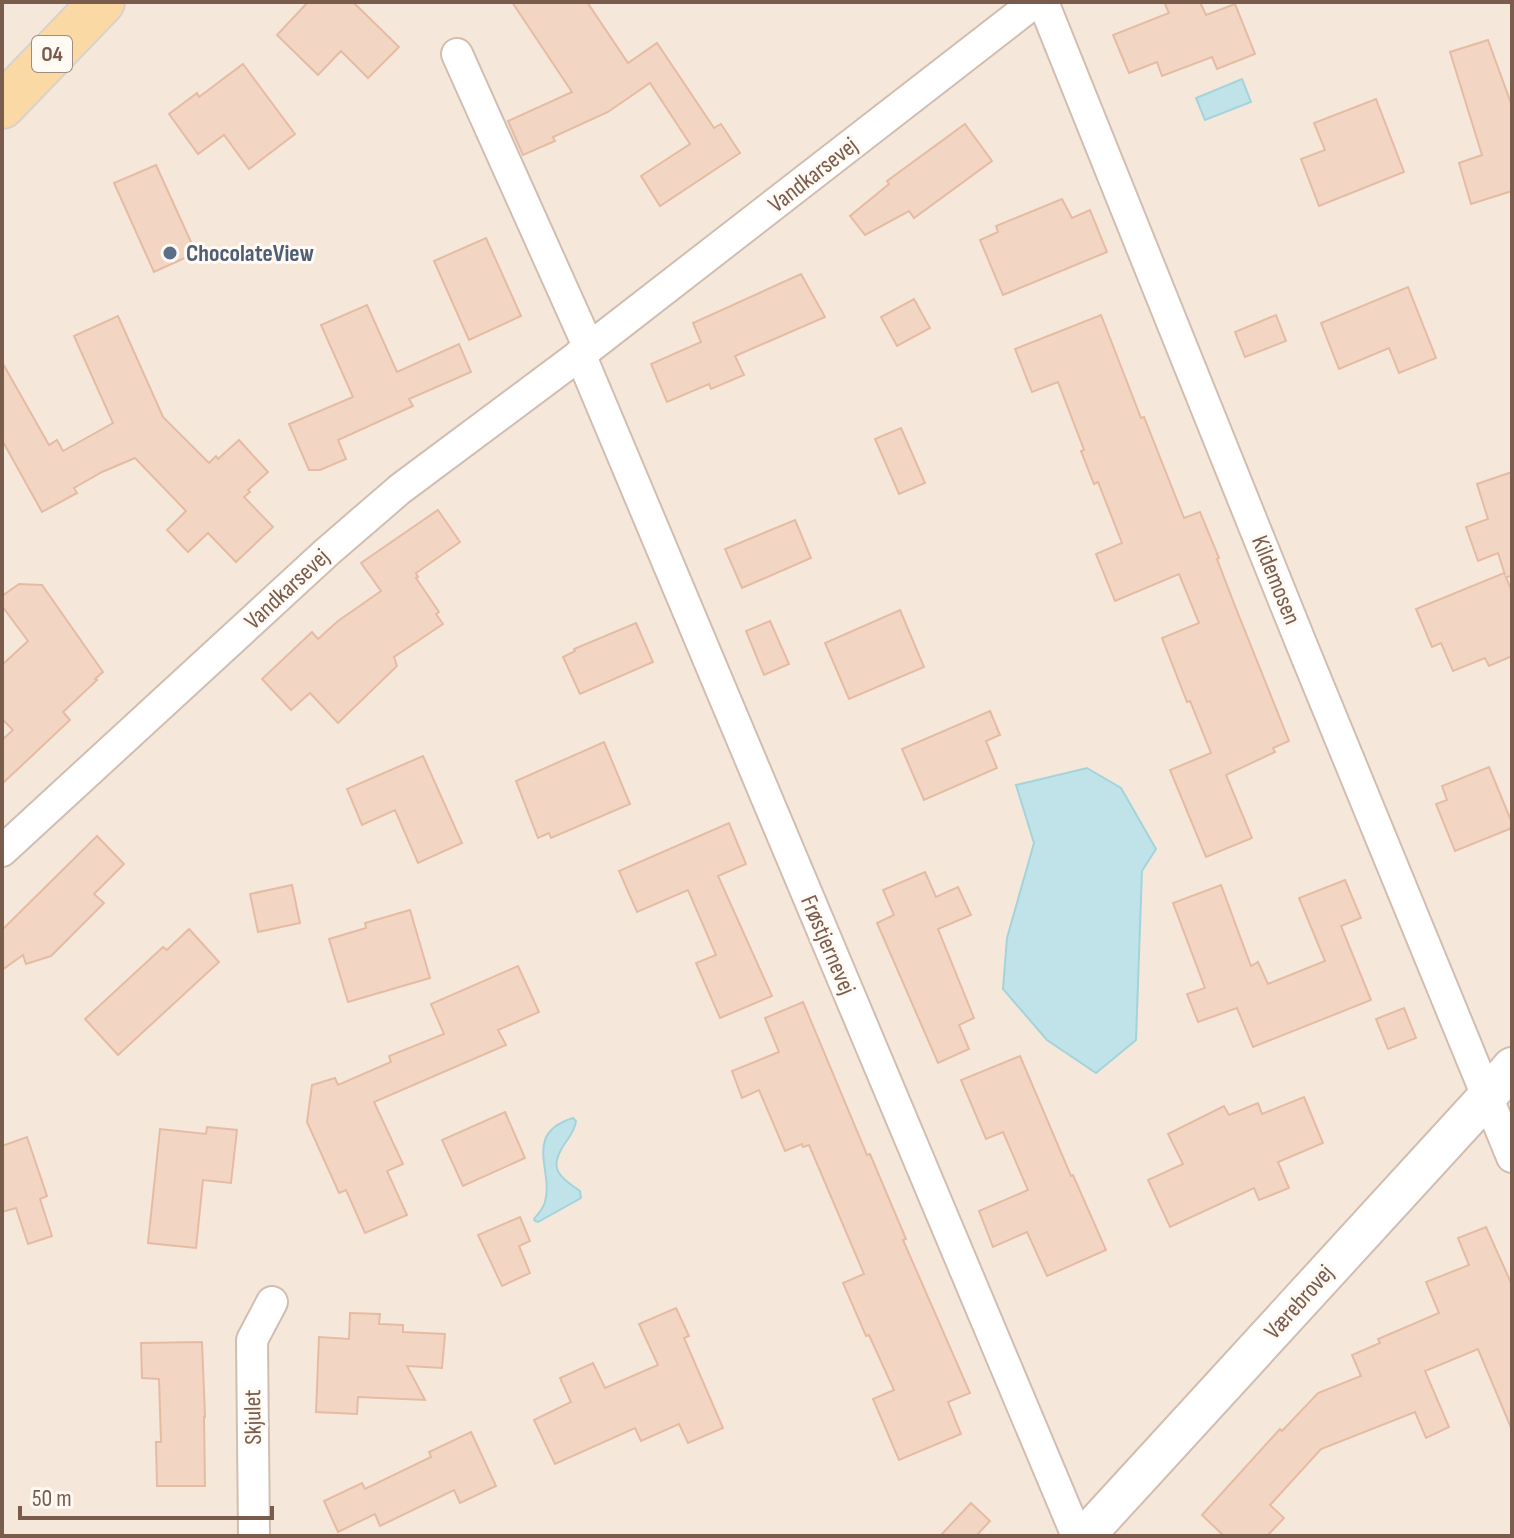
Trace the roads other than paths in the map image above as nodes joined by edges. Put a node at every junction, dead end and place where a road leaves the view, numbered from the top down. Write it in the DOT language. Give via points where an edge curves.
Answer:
graph roads {
  1 [pos="102,2"];
  2 [pos="1035,2"];
  3 [pos="1043,2"];
  4 [pos="457,54"];
  5 [pos="2,106"];
  6 [pos="585,351"];
  7 [pos="2,851"];
  8 [pos="1512,1067"];
  9 [pos="1487,1097"];
  10 [pos="1512,1157"];
  11 [pos="272,1302"];
  12 [pos="254,1536"];
  13 [pos="1077,1536"];
  14 [pos="1085,1536"];
  1 -- 5 [label="main road, O4"];
  2 -- 6 [label="street, Vandkarsevej"];
  3 -- 9 [label="street, Kildemosen"];
  4 -- 6 [label="street"];
  6 -- 7 [label="street, Vandkarsevej" via="400,489"];
  6 -- 13 [label="street, Frøstjernevej"];
  8 -- 9 [label="street, Værebrovej"];
  9 -- 10 [label="street, Kildemosen"];
  9 -- 14 [label="street, Værebrovej"];
  11 -- 12 [label="street, Skjulet" via="252,1340"];
}
